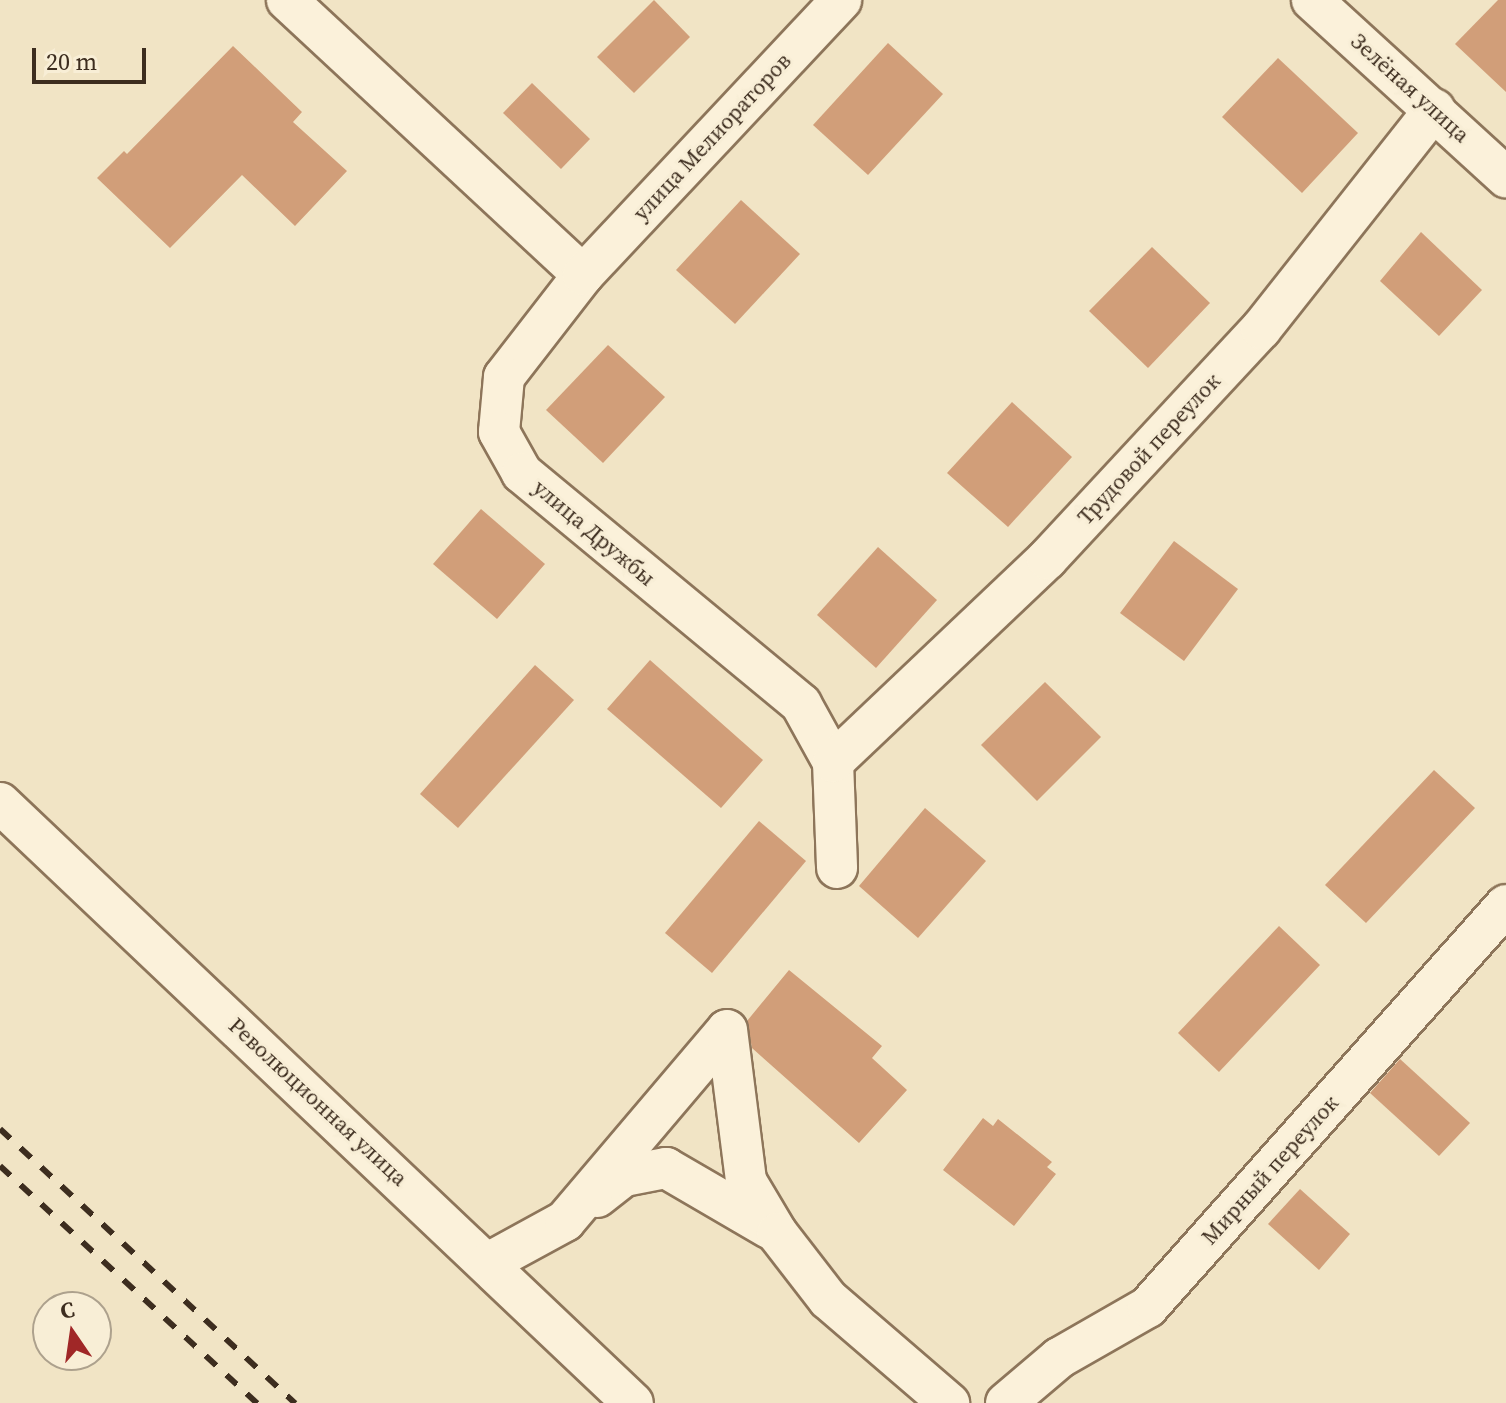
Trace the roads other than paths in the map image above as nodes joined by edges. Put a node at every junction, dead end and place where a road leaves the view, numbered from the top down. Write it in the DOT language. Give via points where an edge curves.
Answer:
graph roads {
  1 [pos="287,0"];
  2 [pos="841,0"];
  3 [pos="1312,0"];
  4 [pos="1435,109"];
  5 [pos="1506,177"];
  6 [pos="583,275"];
  7 [pos="833,762"];
  8 [pos="0,803"];
  9 [pos="837,868"];
  10 [pos="1506,905"];
  11 [pos="565,1221"];
  12 [pos="777,1233"];
  13 [pos="488,1263"];
  14 [pos="633,1403"];
  15 [pos="949,1403"];
  16 [pos="1006,1403"];
  1 -- 6 [label="street"];
  2 -- 6 [label="street, улица Мелиораторов"];
  3 -- 4 [label="street, Зелёная улица"];
  4 -- 5 [label="street, Зелёная улица"];
  4 -- 7 [label="street, Трудовой переулок" via="1261,329 1047,559"];
  6 -- 7 [label="street, улица Дружбы" via="504,377 499,432 522,473 801,704"];
  7 -- 9 [label="street, улица Дружбы"];
  8 -- 13 [label="street, Революционная улица"];
  10 -- 16 [label="street, Мирный переулок" via="1148,1307 1059,1358"];
  11 -- 12 [label="street" via="624,1176 666,1168"];
  11 -- 12 [label="street" via="727,1030 746,1181"];
  11 -- 13 [label="street"];
  12 -- 15 [label="street" via="828,1299"];
  13 -- 14 [label="street, Революционная улица"];
}
